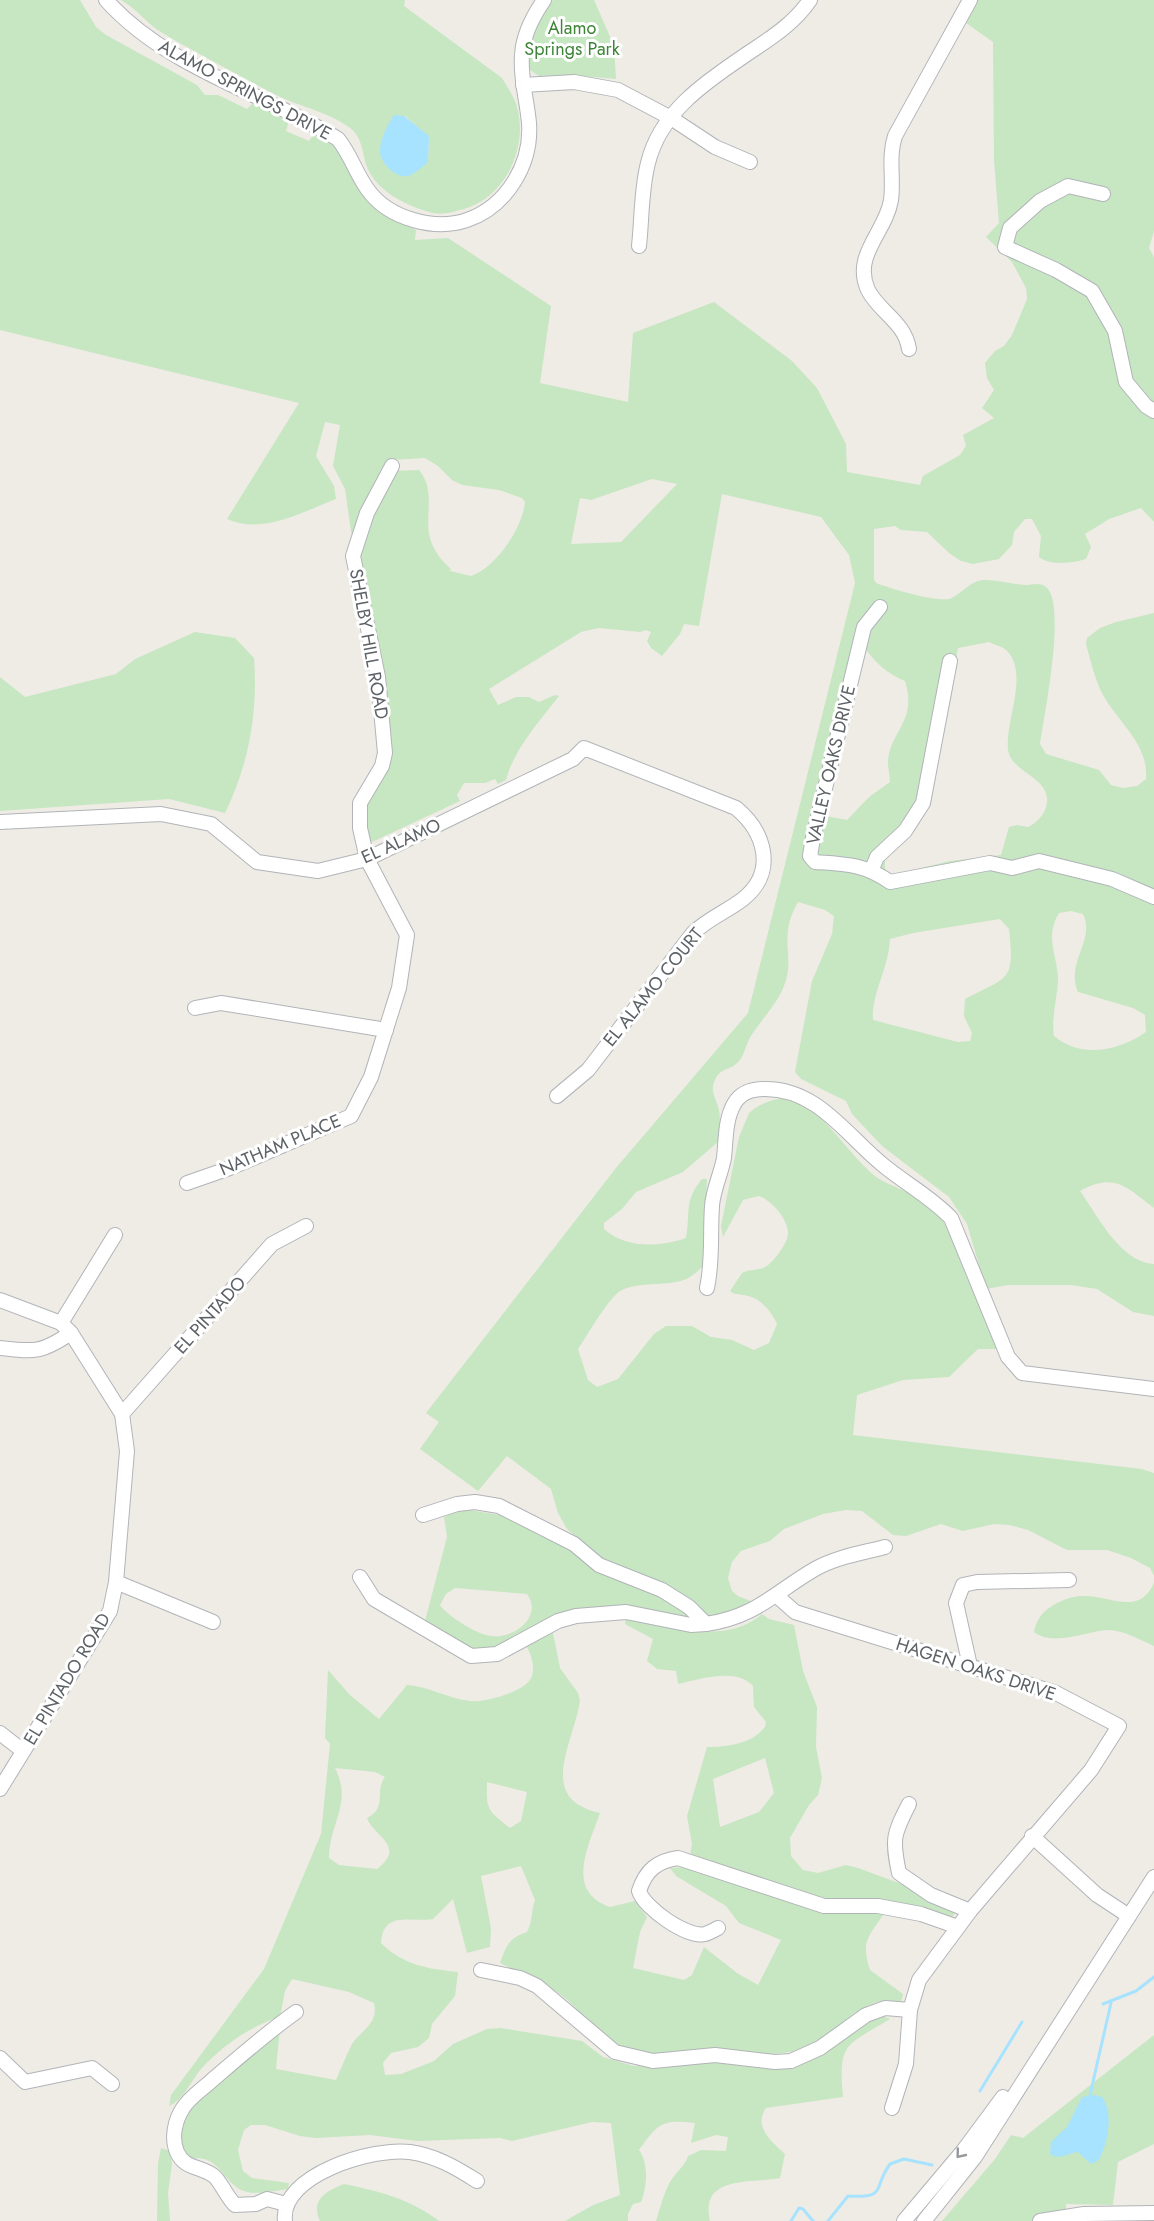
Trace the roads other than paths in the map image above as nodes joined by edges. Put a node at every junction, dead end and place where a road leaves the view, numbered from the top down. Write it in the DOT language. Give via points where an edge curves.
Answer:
graph roads {
  1 [pos="106,0"];
  2 [pos="544,0"];
  3 [pos="810,0"];
  4 [pos="970,0"];
  5 [pos="523,85"];
  6 [pos="671,118"];
  7 [pos="750,162"];
  8 [pos="1103,194"];
  9 [pos="639,246"];
  10 [pos="909,349"];
  11 [pos="1154,411"];
  12 [pos="392,466"];
  13 [pos="880,607"];
  14 [pos="950,661"];
  15 [pos="584,748"];
  16 [pos="0,822"];
  17 [pos="367,859"];
  18 [pos="872,869"];
  19 [pos="1154,897"];
  20 [pos="195,1008"];
  21 [pos="386,1030"];
  22 [pos="557,1096"];
  23 [pos="187,1183"];
  24 [pos="306,1226"];
  25 [pos="115,1235"];
  26 [pos="707,1288"];
  27 [pos="0,1300"];
  28 [pos="61,1323"];
  29 [pos="71,1333"];
  30 [pos="0,1348"];
  31 [pos="1154,1389"];
  32 [pos="123,1414"];
  33 [pos="423,1515"];
  34 [pos="885,1547"];
  35 [pos="360,1577"];
  36 [pos="1069,1580"];
  37 [pos="116,1582"];
  38 [pos="777,1596"];
  39 [pos="213,1622"];
  40 [pos="706,1624"];
  41 [pos="970,1666"];
  42 [pos="0,1733"];
  43 [pos="23,1751"];
  44 [pos="0,1789"];
  45 [pos="909,1804"];
  46 [pos="1032,1836"];
  47 [pos="1154,1877"];
  48 [pos="970,1911"];
  49 [pos="1129,1916"];
  50 [pos="958,1927"];
  51 [pos="718,1928"];
  52 [pos="481,1970"];
  53 [pos="910,2010"];
  54 [pos="296,2012"];
  55 [pos="0,2058"];
  56 [pos="1036,2060"];
  57 [pos="112,2084"];
  58 [pos="892,2108"];
  59 [pos="477,2181"];
  60 [pos="286,2204"];
  61 [pos="1154,2213"];
  62 [pos="285,2221"];
  63 [pos="904,2221"];
  64 [pos="924,2221"];
  65 [pos="1040,2221"];
  1 -- 5 [label="street, ALAMO SPRINGS DRIVE" via="156,43 338,139 370,193 390,208 431,225 475,217 511,188 524,163 529,140"];
  2 -- 5 [label="street, ALAMO SPRINGS DRIVE" via="524,43"];
  3 -- 6 [label="street" via="788,26 696,88"];
  4 -- 10 [label="street" via="895,136 888,213 868,247 864,262 870,292 903,330"];
  5 -- 6 [label="street" via="574,82 605,86 643,101"];
  6 -- 7 [label="street" via="715,147"];
  6 -- 9 [label="street" via="647,165"];
  8 -- 11 [label="street" via="1068,186 1040,201 1010,228 1005,247 1092,291 1115,331 1126,382"];
  12 -- 17 [label="street, SHELBY HILL ROAD" via="367,513 353,556 378,677 385,753 382,766 360,803 361,842"];
  13 -- 18 [label="street, VALLEY OAKS DRIVE" via="864,627 810,856 816,862"];
  14 -- 18 [label="street" via="923,803 905,831 877,857"];
  15 -- 17 [label="street, EL ALAMO" via="573,759"];
  15 -- 22 [label="street, EL ALAMO COURT" via="736,808 760,836 763,865 755,886 743,899 693,933 588,1070"];
  16 -- 17 [label="street, EL ALAMO" via="161,814 211,824 257,862 318,871"];
  17 -- 21 [label="street, NATHAM PLACE" via="407,935 399,988"];
  18 -- 19 [label="street, VALLEY OAKS DRIVE" via="890,882 990,863 1012,868 1039,861 1112,879"];
  20 -- 21 [label="street" via="221,1003"];
  21 -- 23 [label="street, NATHAM PLACE" via="371,1077 351,1116"];
  24 -- 32 [label="street, EL PINTADO" via="272,1245"];
  25 -- 28 [label="street"];
  26 -- 31 [label="street" via="712,1267 712,1205 724,1158 729,1115 740,1095 756,1089 778,1089 819,1105 882,1164 936,1202 951,1218 1008,1357 1022,1372"];
  27 -- 28 [label="street, EL PINTADO ROAD"];
  28 -- 29 [label="street, EL PINTADO ROAD"];
  29 -- 30 [label="street" via="50,1347 33,1352"];
  29 -- 32 [label="street, EL PINTADO ROAD"];
  32 -- 37 [label="street, EL PINTADO ROAD" via="127,1451"];
  33 -- 40 [label="street" via="457,1504 499,1506 574,1544 599,1565 662,1590 689,1607"];
  34 -- 38 [label="street" via="816,1568"];
  35 -- 40 [label="street" via="374,1599 471,1656 497,1654 558,1621 576,1616 626,1612 691,1625"];
  36 -- 41 [label="street" via="963,1585 956,1603"];
  37 -- 39 [label="street"];
  37 -- 43 [label="street, EL PINTADO ROAD" via="110,1611"];
  38 -- 40 [label="street" via="744,1615"];
  38 -- 41 [label="street, HAGEN OAKS DRIVE" via="795,1612"];
  41 -- 46 [label="street, HAGEN OAKS DRIVE" via="1056,1693 1119,1726 1091,1770"];
  42 -- 43 [label="street"];
  43 -- 44 [label="street, EL PINTADO ROAD"];
  45 -- 48 [label="street" via="894,1832 899,1873 931,1895"];
  46 -- 48 [label="street, HAGEN OAKS DRIVE"];
  46 -- 49 [label="street" via="1097,1895"];
  47 -- 49 [label="street"];
  48 -- 50 [label="street, HAGEN OAKS DRIVE"];
  49 -- 56 [label="street"];
  50 -- 51 [label="street" via="921,1914 878,1906 824,1906 678,1858 664,1860 643,1878 639,1891 648,1908 695,1933"];
  50 -- 53 [label="street, HAGEN OAKS DRIVE" via="919,1980"];
  52 -- 53 [label="street" via="520,1978 537,1986 615,2052 653,2061 715,2055 791,2061 820,2048 866,2015 885,2008"];
  53 -- 58 [label="street, HAGEN OAKS DRIVE" via="906,2064"];
  54 -- 60 [label="street" via="266,2033 184,2105 174,2136 176,2151 184,2162 213,2175 235,2205 267,2199"];
  55 -- 57 [label="street" via="25,2082 92,2068"];
  56 -- 63 [label="street, one-way"];
  56 -- 64 [label="street" via="975,2157"];
  59 -- 60 [label="street" via="444,2160 408,2151 378,2153 333,2165 291,2195"];
  60 -- 62 [label="street"];
  61 -- 65 [label="street" via="1084,2214"];
}
